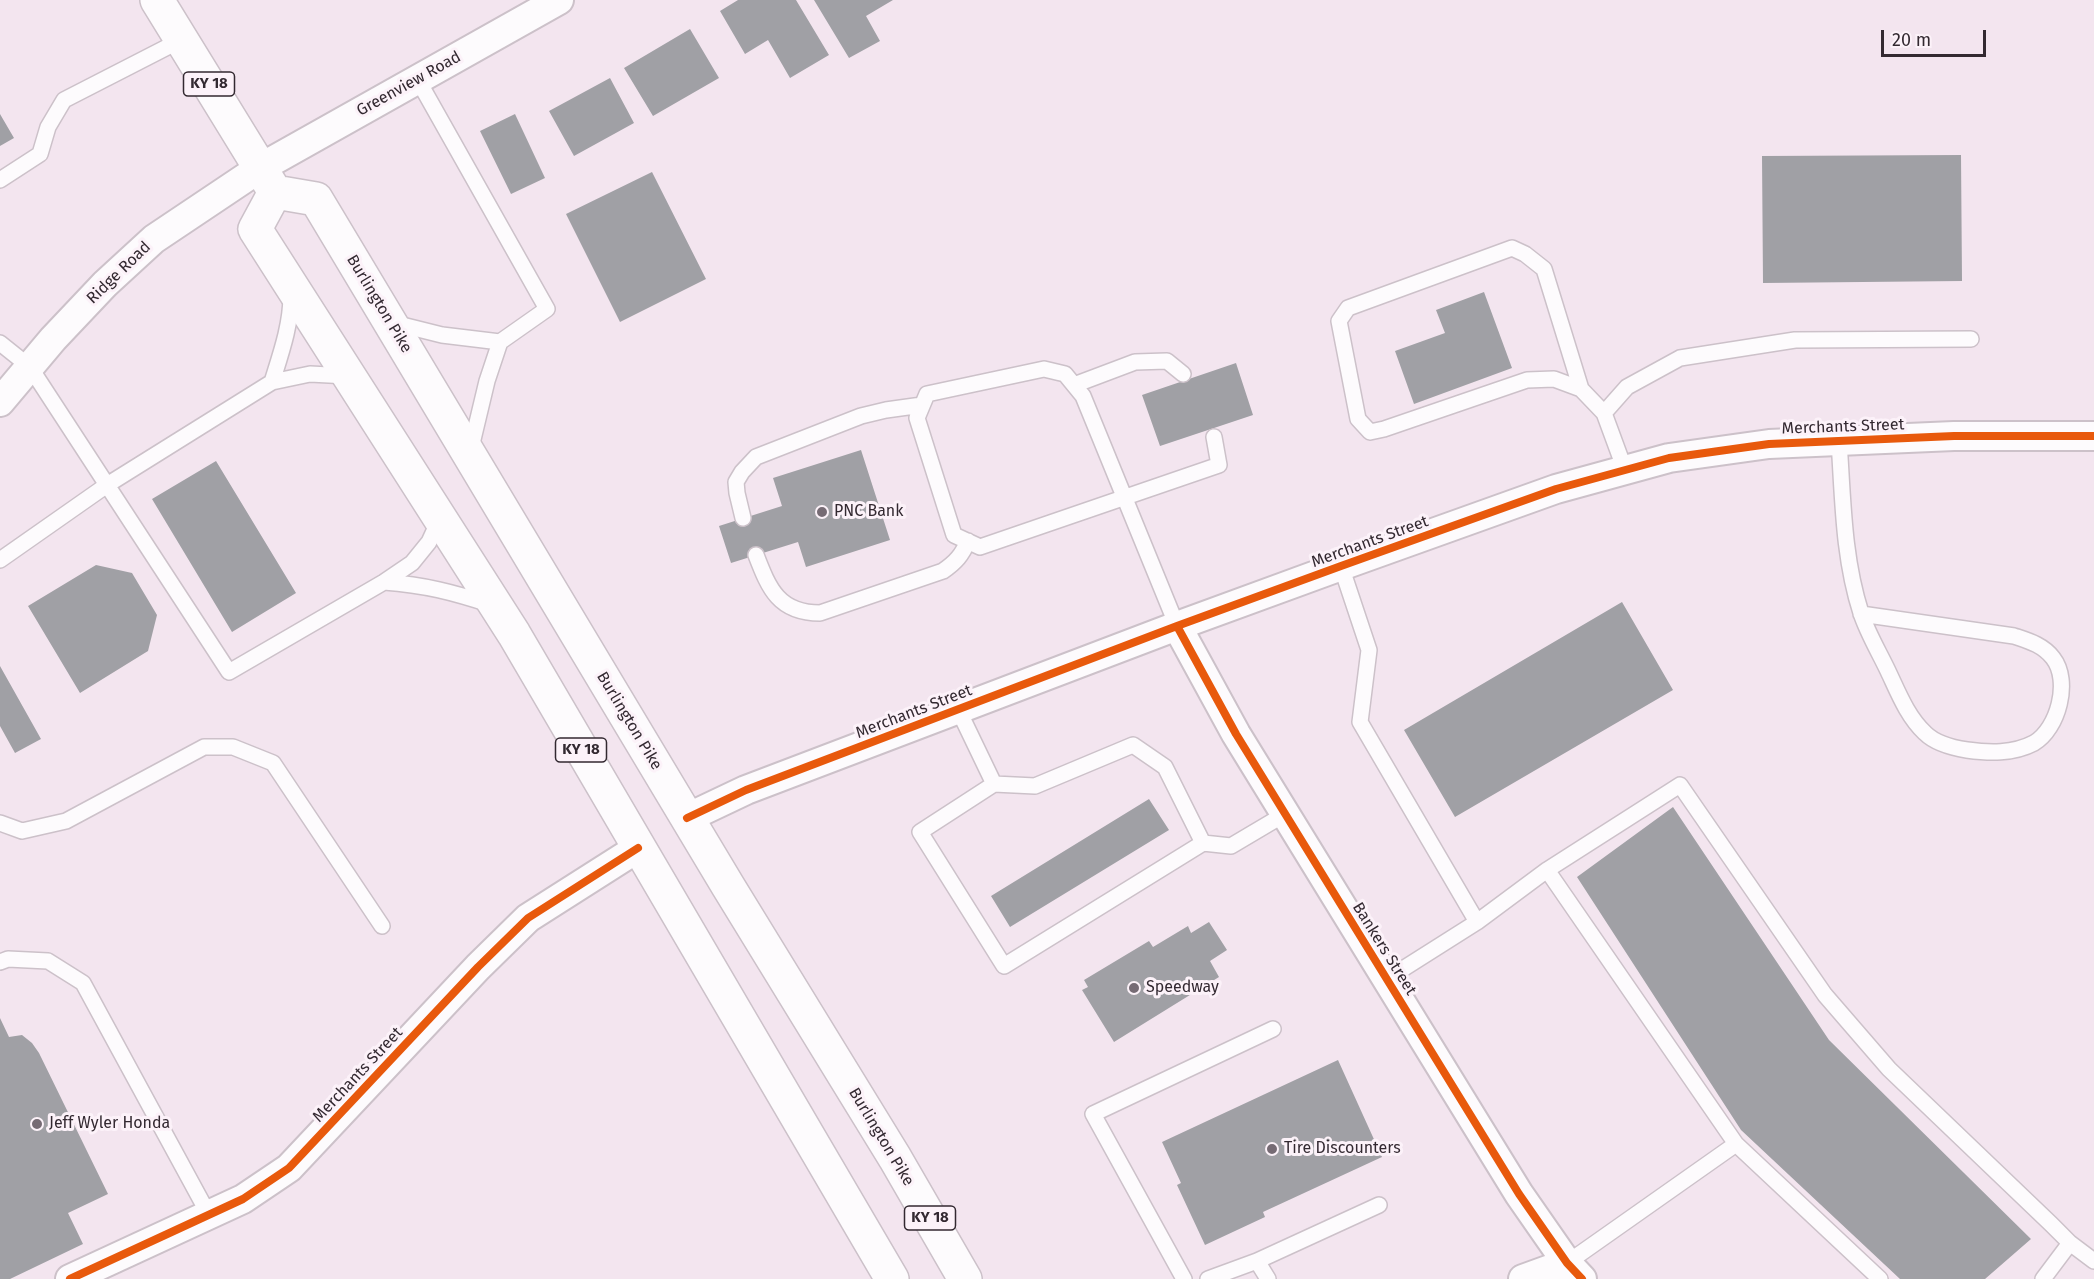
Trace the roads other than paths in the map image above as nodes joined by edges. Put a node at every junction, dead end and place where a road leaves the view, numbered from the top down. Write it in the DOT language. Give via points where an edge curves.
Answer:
graph roads {
  1 [pos="157,0"];
  2 [pos="559,0"];
  3 [pos="181,40"];
  4 [pos="418,80"];
  5 [pos="0,180"];
  6 [pos="267,180"];
  7 [pos="291,285"];
  8 [pos="390,322"];
  9 [pos="1971,339"];
  10 [pos="500,342"];
  11 [pos="0,343"];
  12 [pos="30,367"];
  13 [pos="1183,374"];
  14 [pos="350,376"];
  15 [pos="272,382"];
  16 [pos="1074,386"];
  17 [pos="1581,389"];
  18 [pos="0,402"];
  19 [pos="922,405"];
  20 [pos="1604,413"];
  21 [pos="2094,436"];
  22 [pos="1214,437"];
  23 [pos="1839,441"];
  24 [pos="470,455"];
  25 [pos="1625,470"];
  26 [pos="106,485"];
  27 [pos="1124,497"];
  28 [pos="441,518"];
  29 [pos="743,518"];
  30 [pos="968,541"];
  31 [pos="756,555"];
  32 [pos="0,560"];
  33 [pos="1341,566"];
  34 [pos="384,582"];
  35 [pos="497,607"];
  36 [pos="1861,614"];
  37 [pos="1176,626"];
  38 [pos="958,709"];
  39 [pos="994,784"];
  40 [pos="1285,814"];
  41 [pos="687,818"];
  42 [pos="0,823"];
  43 [pos="1203,843"];
  44 [pos="638,848"];
  45 [pos="1547,870"];
  46 [pos="1478,922"];
  47 [pos="382,926"];
  48 [pos="0,962"];
  49 [pos="1387,979"];
  50 [pos="1273,1029"];
  51 [pos="1736,1144"];
  52 [pos="1379,1205"];
  53 [pos="209,1215"];
  54 [pos="2070,1244"];
  55 [pos="1257,1261"];
  56 [pos="2094,1261"];
  57 [pos="1575,1271"];
  58 [pos="70,1279"];
  59 [pos="892,1279"];
  60 [pos="965,1279"];
  61 [pos="1184,1279"];
  62 [pos="1209,1279"];
  63 [pos="1268,1279"];
  64 [pos="1524,1279"];
  65 [pos="1880,1279"];
  66 [pos="2043,1279"];
  1 -- 3 [label="main road, KY 18"];
  2 -- 4 [label="street, Greenview Road"];
  3 -- 5 [label="lane" via="64,100 48,128 40,154"];
  3 -- 6 [label="main road, KY 18"];
  4 -- 6 [label="street, Greenview Road"];
  4 -- 10 [label="lane" via="548,309"];
  6 -- 7 [label="main road, KY 18" via="255,229"];
  6 -- 8 [label="main road, Burlington Pike / KY 18" via="316,199"];
  6 -- 12 [label="street, Ridge Road" via="154,239 105,285"];
  7 -- 14 [label="main road, KY 18"];
  7 -- 15 [label="lane" via="289,321"];
  8 -- 10 [label="lane" via="442,335"];
  8 -- 24 [label="main road, Burlington Pike / KY 18"];
  9 -- 20 [label="lane" via="1795,340 1680,358 1627,387"];
  10 -- 24 [label="lane"];
  11 -- 12 [label="lane"];
  12 -- 18 [label="street, Ridge Road"];
  12 -- 26 [label="lane"];
  13 -- 16 [label="lane" via="1167,361 1135,362"];
  14 -- 15 [label="lane" via="310,374"];
  14 -- 28 [label="main road, KY 18"];
  15 -- 26 [label="lane"];
  16 -- 19 [label="lane" via="1065,374 1044,369 927,394"];
  16 -- 27 [label="lane" via="1083,396"];
  17 -- 17 [label="lane" via="1554,379 1527,380 1370,432 1358,418 1339,321 1348,308 1512,248 1544,269"];
  17 -- 20 [label="lane"];
  19 -- 29 [label="lane" via="861,416 756,457 736,482"];
  19 -- 30 [label="lane" via="917,418 954,535"];
  20 -- 25 [label="lane"];
  21 -- 23 [label="street, Merchants Street"];
  22 -- 27 [label="lane" via="1219,465"];
  23 -- 25 [label="street, Merchants Street" via="1769,444 1669,458"];
  23 -- 36 [label="lane" via="1846,555"];
  24 -- 41 [label="main road, Burlington Pike / KY 18"];
  25 -- 33 [label="street, Merchants Street" via="1556,489"];
  26 -- 32 [label="lane"];
  26 -- 34 [label="lane" via="229,672"];
  27 -- 30 [label="lane" via="980,547"];
  27 -- 37 [label="lane"];
  28 -- 34 [label="lane" via="429,542 411,563"];
  28 -- 35 [label="main road, KY 18"];
  30 -- 31 [label="lane" via="963,554 944,571 820,613 791,608 778,599"];
  33 -- 37 [label="street, Merchants Street"];
  33 -- 46 [label="lane" via="1369,650 1360,722"];
  34 -- 35 [label="lane" via="445,590"];
  35 -- 44 [label="main road, KY 18"];
  36 -- 36 [label="lane" via="1906,709 1926,735 1954,747 2013,751 2035,742 2051,727 2060,704 2061,680 2054,659 2038,644 2014,636"];
  37 -- 38 [label="street, Merchants Street"];
  37 -- 40 [label="street, Bankers Street"];
  38 -- 39 [label="lane"];
  38 -- 41 [label="street, Merchants Street" via="746,790"];
  39 -- 43 [label="lane" via="1035,786 1133,744 1165,767"];
  39 -- 43 [label="lane" via="920,832 1004,966"];
  40 -- 43 [label="lane" via="1231,846"];
  40 -- 49 [label="street, Bankers Street"];
  41 -- 60 [label="main road, Burlington Pike / KY 18"];
  42 -- 47 [label="lane" via="22,831 66,821 204,747 233,747 273,763"];
  44 -- 53 [label="street, Merchants Street" via="528,918 289,1168 243,1199"];
  44 -- 59 [label="main road, KY 18"];
  45 -- 46 [label="lane"];
  45 -- 51 [label="lane"];
  45 -- 54 [label="lane" via="1680,785 1825,995 1889,1069"];
  46 -- 49 [label="lane"];
  48 -- 53 [label="lane" via="48,961 83,983"];
  49 -- 57 [label="street, Bankers Street" via="1519,1194"];
  50 -- 61 [label="lane" via="1094,1114"];
  51 -- 57 [label="lane"];
  51 -- 65 [label="lane"];
  52 -- 55 [label="lane"];
  53 -- 58 [label="street, Merchants Street"];
  54 -- 56 [label="lane"];
  54 -- 66 [label="lane"];
  55 -- 62 [label="lane"];
  55 -- 63 [label="lane"];
  57 -- 64 [label="street"];
}
